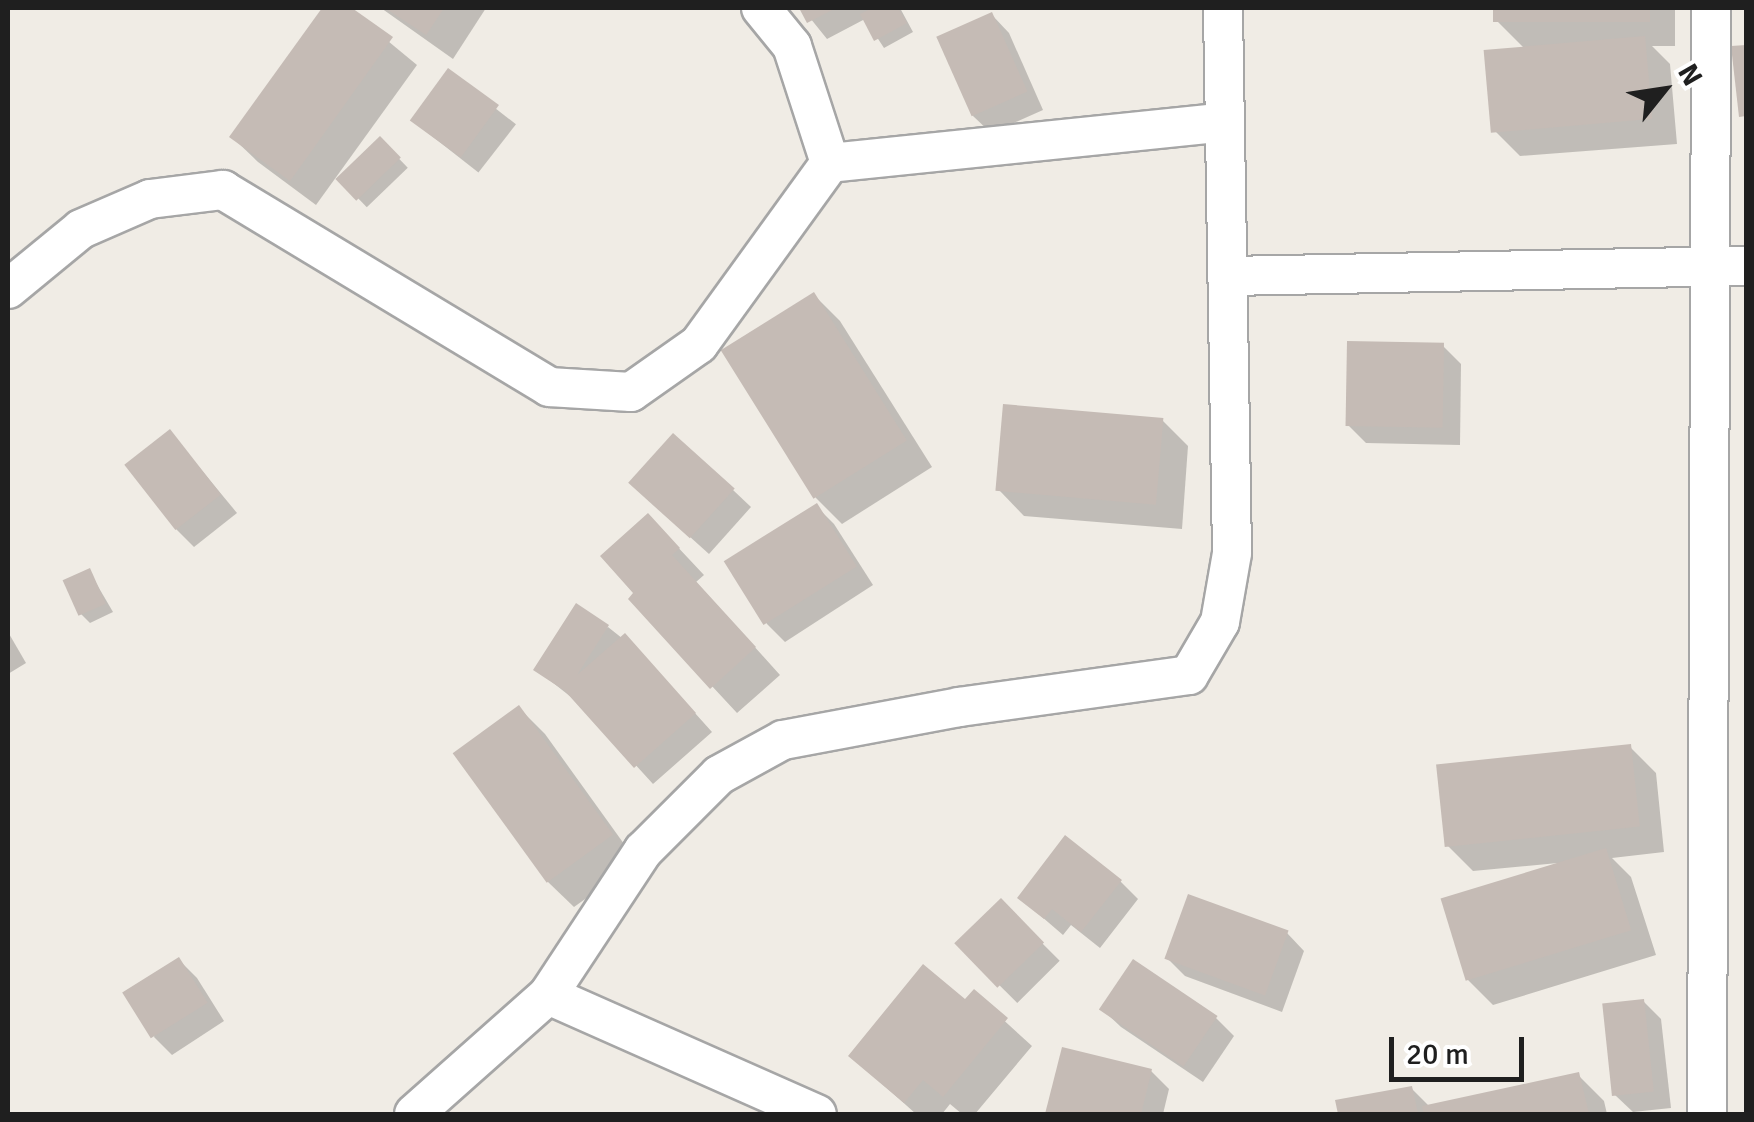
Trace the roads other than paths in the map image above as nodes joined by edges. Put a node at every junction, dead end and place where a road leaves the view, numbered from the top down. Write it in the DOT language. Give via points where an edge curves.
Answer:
graph roads {
  1 [pos="762,8"];
  2 [pos="1223,8"];
  3 [pos="1711,8"];
  4 [pos="1224,122"];
  5 [pos="830,163"];
  6 [pos="1729,266"];
  7 [pos="1228,276"];
  8 [pos="8,289"];
  9 [pos="548,995"];
  10 [pos="414,1114"];
  11 [pos="818,1114"];
  12 [pos="1707,1114"];
  1 -- 5 [label="street" via="792,46"];
  2 -- 4 [label="street"];
  3 -- 6 [label="street"];
  4 -- 5 [label="street"];
  4 -- 7 [label="street"];
  5 -- 8 [label="street" via="699,344 631,392 549,387 223,190 150,199 81,229"];
  6 -- 7 [label="street"];
  6 -- 12 [label="street"];
  7 -- 9 [label="street" via="1232,552 1220,622 1189,674 784,740 719,775 643,851"];
  9 -- 10 [label="street"];
  9 -- 11 [label="street"];
}
